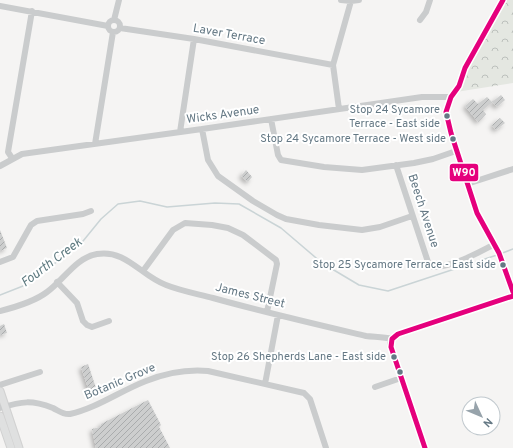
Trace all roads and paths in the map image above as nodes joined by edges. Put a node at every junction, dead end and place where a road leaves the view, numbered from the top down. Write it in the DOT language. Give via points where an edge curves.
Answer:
graph roads {
  1 [pos="119,0"];
  2 [pos="340,0"];
  3 [pos="359,0"];
  4 [pos="430,0"];
  5 [pos="503,0"];
  6 [pos="351,1"];
  7 [pos="0,6"];
  8 [pos="32,11"];
  9 [pos="114,20"];
  10 [pos="420,20"];
  11 [pos="108,26"];
  12 [pos="120,28"];
  13 [pos="113,32"];
  14 [pos="194,39"];
  15 [pos="333,65"];
  16 [pos="451,97"];
  17 [pos="339,110"];
  18 [pos="271,119"];
  19 [pos="202,129"];
  20 [pos="180,132"];
  21 [pos="95,144"];
  22 [pos="456,151"];
  23 [pos="12,158"];
  24 [pos="396,165"];
  25 [pos="0,166"];
  26 [pos="513,169"];
  27 [pos="467,184"];
  28 [pos="91,211"];
  29 [pos="412,216"];
  30 [pos="494,244"];
  31 [pos="0,262"];
  32 [pos="144,271"];
  33 [pos="57,282"];
  34 [pos="513,292"];
  35 [pos="513,296"];
  36 [pos="0,311"];
  37 [pos="267,312"];
  38 [pos="278,315"];
  39 [pos="109,321"];
  40 [pos="392,339"];
  41 [pos="40,372"];
  42 [pos="401,378"];
  43 [pos="265,384"];
  44 [pos="0,385"];
  45 [pos="375,387"];
  46 [pos="0,391"];
  47 [pos="3,407"];
  48 [pos="0,416"];
  49 [pos="7,436"];
  50 [pos="11,448"];
  51 [pos="19,448"];
  52 [pos="326,448"];
  53 [pos="424,448"];
  1 -- 9 [label="street"];
  2 -- 6 [label="street"];
  3 -- 6 [label="street"];
  4 -- 10 [label="street"];
  5 -- 16 [label="street"];
  6 -- 15 [label="street"];
  7 -- 8 [label="street"];
  8 -- 11 [label="street"];
  8 -- 23 [label="street" via="8,152"];
  9 -- 11 [label="street" via="109,22"];
  9 -- 12 [label="street" via="119,22"];
  11 -- 13 [label="street"];
  12 -- 13 [label="street" via="119,31"];
  12 -- 14 [label="street, Laver Terrace"];
  13 -- 21 [label="street"];
  14 -- 15 [label="street, Laver Terrace"];
  14 -- 20 [label="street"];
  15 -- 17 [label="street"];
  16 -- 17 [label="street, Wicks Avenue" via="422,97"];
  16 -- 22 [label="street" via="447,118"];
  17 -- 18 [label="street, Wicks Avenue"];
  18 -- 19 [label="street, Wicks Avenue"];
  18 -- 24 [label="street" via="281,160 362,170"];
  19 -- 20 [label="street, Wicks Avenue"];
  19 -- 29 [label="street" via="208,160 218,176 253,201 286,219 362,230"];
  20 -- 21 [label="street, Wicks Avenue"];
  21 -- 23 [label="street, Wicks Avenue" via="22,154"];
  22 -- 24 [label="street" via="433,159"];
  22 -- 27 [label="street"];
  23 -- 25 [label="street, Wicks Avenue"];
  24 -- 29 [label="street, Beech Avenue"];
  26 -- 27 [label="street"];
  27 -- 30 [label="street"];
  28 -- 31 [label="street" via="34,223 13,257"];
  29 -- 30 [label="street, Beech Avenue" via="429,265 432,267 476,254"];
  30 -- 34 [label="street"];
  32 -- 33 [label="street, James Street" via="119,255 106,253 87,257"];
  32 -- 37 [label="street, James Street" via="166,285"];
  32 -- 37 [label="street" via="169,235 180,225 194,223 228,228 243,235 276,260"];
  33 -- 36 [label="street, James Street" via="49,291 33,300"];
  33 -- 39 [label="street" via="77,303 87,325 92,327"];
  35 -- 40 [label="street" via="398,334"];
  37 -- 38 [label="street, James Street"];
  38 -- 40 [label="street, James Street" via="366,336"];
  38 -- 43 [label="street"];
  40 -- 42 [label="street" via="390,343"];
  41 -- 44 [label="street"];
  42 -- 45 [label="street"];
  42 -- 53 [label="street"];
  43 -- 47 [label="street, Botanic Grove" via="208,371 187,370 144,382 99,404 68,414 29,402"];
  43 -- 52 [label="street, Botanic Grove" via="307,395"];
  46 -- 47 [label="main road"];
  47 -- 49 [label="main road"];
  48 -- 49 [label="main road"];
  49 -- 50 [label="main road"];
  49 -- 51 [label="main road"];
}
